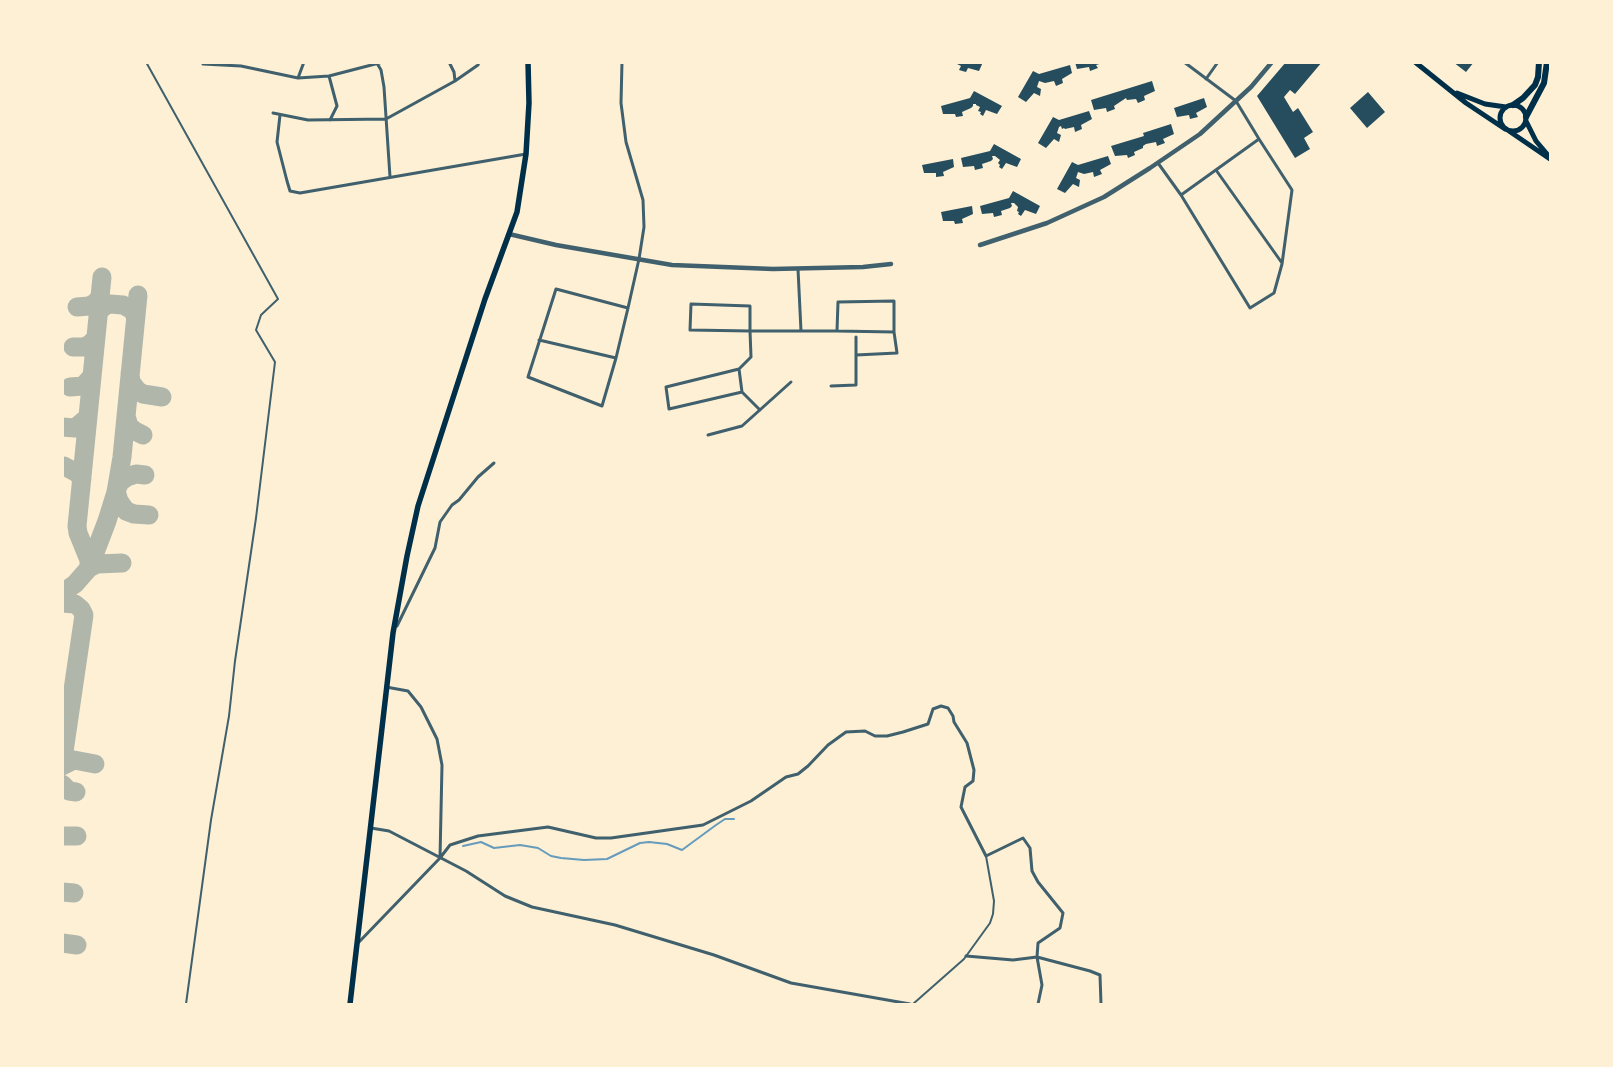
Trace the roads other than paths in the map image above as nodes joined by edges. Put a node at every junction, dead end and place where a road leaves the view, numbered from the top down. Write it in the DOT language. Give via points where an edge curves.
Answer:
graph roads {
  1 [pos="146,62"];
  2 [pos="304,62"];
  3 [pos="383,62"];
  4 [pos="449,62"];
  5 [pos="479,62"];
  6 [pos="528,62"];
  7 [pos="622,62"];
  8 [pos="1184,62"];
  9 [pos="1218,62"];
  10 [pos="1272,62"];
  11 [pos="1415,62"];
  12 [pos="1539,62"];
  13 [pos="1547,62"];
  14 [pos="203,64"];
  15 [pos="378,65"];
  16 [pos="329,76"];
  17 [pos="298,78"];
  18 [pos="1206,79"];
  19 [pos="455,81"];
  20 [pos="1450,89"];
  21 [pos="1236,101"];
  22 [pos="1509,106"];
  23 [pos="273,113"];
  24 [pos="280,115"];
  25 [pos="386,119"];
  26 [pos="1526,119"];
  27 [pos="330,120"];
  28 [pos="1507,130"];
  29 [pos="1259,139"];
  30 [pos="526,154"];
  31 [pos="1550,158"];
  32 [pos="1158,163"];
  33 [pos="1216,170"];
  34 [pos="390,177"];
  35 [pos="1180,195"];
  36 [pos="509,234"];
  37 [pos="980,245"];
  38 [pos="639,259"];
  39 [pos="891,264"];
  40 [pos="1282,264"];
  41 [pos="798,269"];
  42 [pos="628,308"];
  43 [pos="750,331"];
  44 [pos="801,331"];
  45 [pos="836,331"];
  46 [pos="894,332"];
  47 [pos="856,337"];
  48 [pos="539,340"];
  49 [pos="856,355"];
  50 [pos="616,358"];
  51 [pos="739,369"];
  52 [pos="791,382"];
  53 [pos="831,386"];
  54 [pos="742,392"];
  55 [pos="760,410"];
  56 [pos="708,435"];
  57 [pos="494,462"];
  58 [pos="393,633"];
  59 [pos="386,687"];
  60 [pos="371,828"];
  61 [pos="986,856"];
  62 [pos="440,858"];
  63 [pos="357,944"];
  64 [pos="966,956"];
  65 [pos="1037,957"];
  66 [pos="186,1004"];
  67 [pos="350,1004"];
  68 [pos="912,1004"];
  69 [pos="1038,1004"];
  70 [pos="1101,1004"];
  1 -- 66 [label="lane" via="278,299 261,315 256,330 275,362 230,716 211,820"];
  2 -- 17 [label="street"];
  3 -- 15 [label="street"];
  4 -- 19 [label="street"];
  5 -- 19 [label="street"];
  6 -- 30 [label="main road"];
  7 -- 38 [label="street" via="621,103 626,142 642,200 644,227"];
  8 -- 18 [label="street"];
  9 -- 18 [label="street"];
  10 -- 21 [label="street"];
  11 -- 20 [label="main road"];
  12 -- 22 [label="highway" via="1534,85 1523,98"];
  13 -- 26 [label="highway" via="1544,83"];
  14 -- 17 [label="street" via="241,66"];
  15 -- 16 [label="street"];
  15 -- 25 [label="street" via="384,87"];
  16 -- 17 [label="street"];
  16 -- 27 [label="street" via="337,106"];
  18 -- 21 [label="street"];
  19 -- 25 [label="street"];
  20 -- 22 [label="main road" via="1485,104"];
  20 -- 28 [label="main road"];
  21 -- 29 [label="street"];
  21 -- 32 [label="street" via="1200,134"];
  22 -- 26 [label="main road" via="1521,108"];
  22 -- 28 [label="main road" via="1500,114 1502,126"];
  23 -- 24 [label="street"];
  24 -- 27 [label="street"];
  24 -- 34 [label="street" via="277,142 290,191 300,193"];
  25 -- 27 [label="street"];
  25 -- 34 [label="street"];
  26 -- 28 [label="main road" via="1517,131"];
  26 -- 31 [label="main road" via="1536,141"];
  28 -- 31 [label="main road"];
  29 -- 33 [label="street"];
  29 -- 40 [label="street" via="1292,190"];
  30 -- 34 [label="street"];
  30 -- 36 [label="main road" via="517,212"];
  32 -- 35 [label="street"];
  32 -- 37 [label="street" via="1104,197 1047,224"];
  33 -- 35 [label="street"];
  33 -- 40 [label="street"];
  35 -- 40 [label="street" via="1250,308 1274,293"];
  36 -- 38 [label="street"];
  36 -- 58 [label="main road" via="418,506"];
  38 -- 41 [label="street" via="672,265"];
  38 -- 42 [label="street"];
  39 -- 41 [label="street"];
  41 -- 44 [label="street"];
  42 -- 48 [label="street" via="556,289"];
  42 -- 50 [label="street"];
  43 -- 43 [label="street" via="690,330 691,304 750,306"];
  43 -- 44 [label="street"];
  43 -- 51 [label="street" via="751,356"];
  44 -- 45 [label="street"];
  45 -- 46 [label="street"];
  45 -- 46 [label="street" via="838,302 894,301"];
  46 -- 49 [label="street" via="897,353"];
  47 -- 49 [label="street"];
  48 -- 50 [label="street"];
  48 -- 50 [label="street" via="528,377 602,406"];
  49 -- 53 [label="street" via="856,385"];
  51 -- 54 [label="street"];
  51 -- 54 [label="street" via="666,387 669,409"];
  52 -- 55 [label="street"];
  54 -- 55 [label="street"];
  55 -- 56 [label="street" via="742,426"];
  57 -- 58 [label="street" via="440,522 435,548"];
  58 -- 59 [label="main road"];
  59 -- 60 [label="main road"];
  59 -- 62 [label="street" via="408,691 437,738 442,766"];
  60 -- 62 [label="street" via="389,831"];
  60 -- 63 [label="main road"];
  61 -- 62 [label="street" via="961,807 965,787 973,781 974,775 967,743 948,708 941,706 933,709 928,724 903,732 875,736 865,731 846,732 798,774 786,777 751,801 703,825 611,838 596,838 548,827 534,828 466,839 450,845"];
  61 -- 64 [label="lane" via="994,901 993,914"];
  61 -- 65 [label="street" via="1023,838 1030,848 1032,870 1038,882 1063,913 1060,928 1038,943"];
  62 -- 63 [label="street"];
  62 -- 68 [label="street" via="505,896 532,907 615,925 791,983"];
  63 -- 67 [label="main road"];
  64 -- 65 [label="street" via="1013,960"];
  64 -- 68 [label="lane"];
  65 -- 69 [label="street" via="1042,985"];
  65 -- 70 [label="street" via="1100,976"];
}
